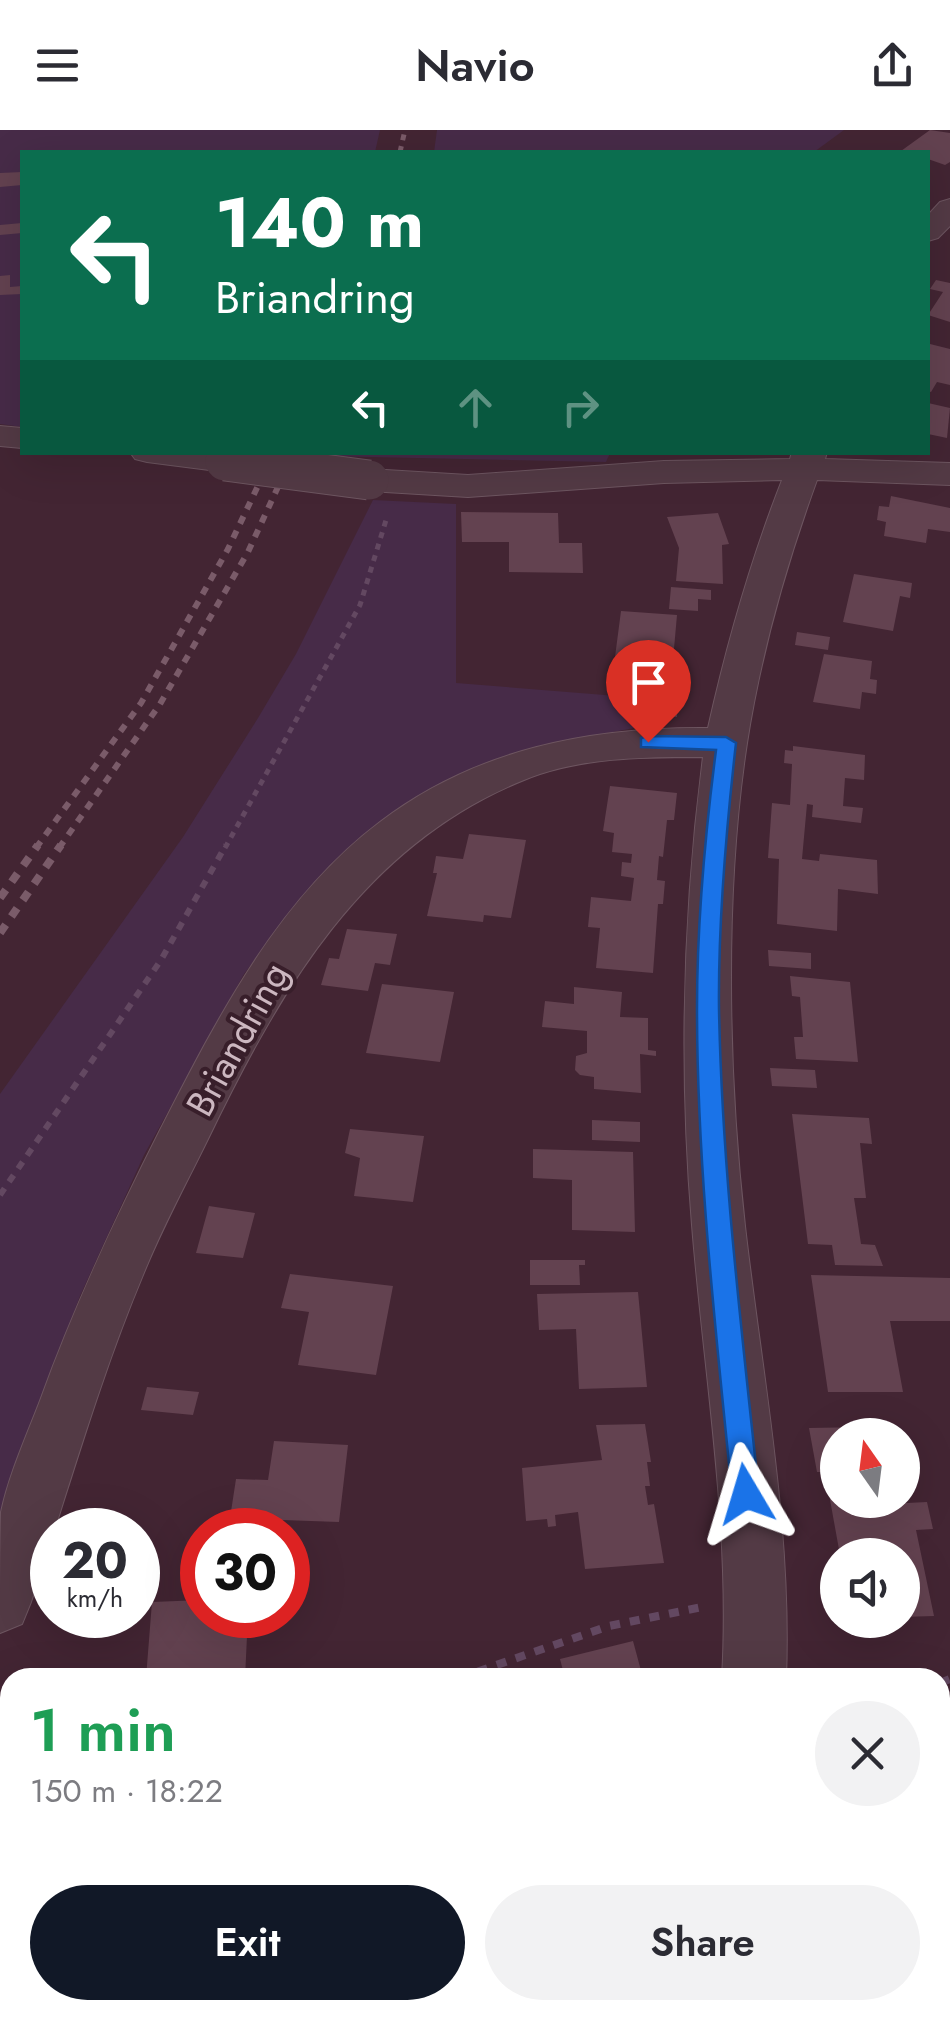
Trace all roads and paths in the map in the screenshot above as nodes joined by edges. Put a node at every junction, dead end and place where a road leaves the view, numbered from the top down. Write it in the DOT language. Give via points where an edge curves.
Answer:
graph roads {
  1 [pos="950,208"];
  2 [pos="930,230"];
  3 [pos="170,455"];
  4 [pos="807,461"];
  5 [pos="950,474"];
  6 [pos="383,481"];
  7 [pos="726,743"];
  8 [pos="0,1195"];
  9 [pos="758,1600"];
  10 [pos="0,1602"];
  11 [pos="486,1668"];
  12 [pos="755,1668"];
  1 -- 2 [label="street"];
  3 -- 6 [label="street, bridge"];
  4 -- 5 [label="street"];
  4 -- 6 [label="street" via="468,486"];
  4 -- 7 [label="street" via="772,552"];
  6 -- 8 [label="path" via="360,605 161,960"];
  7 -- 9 [label="street" via="708,1007 718,1220"];
  7 -- 10 [label="street, Briandring" via="648,742 511,768 446,798 373,849 301,928 238,1023 108,1291"];
  9 -- 11 [label="path" via="666,1612"];
  9 -- 12 [label="street"];
}
